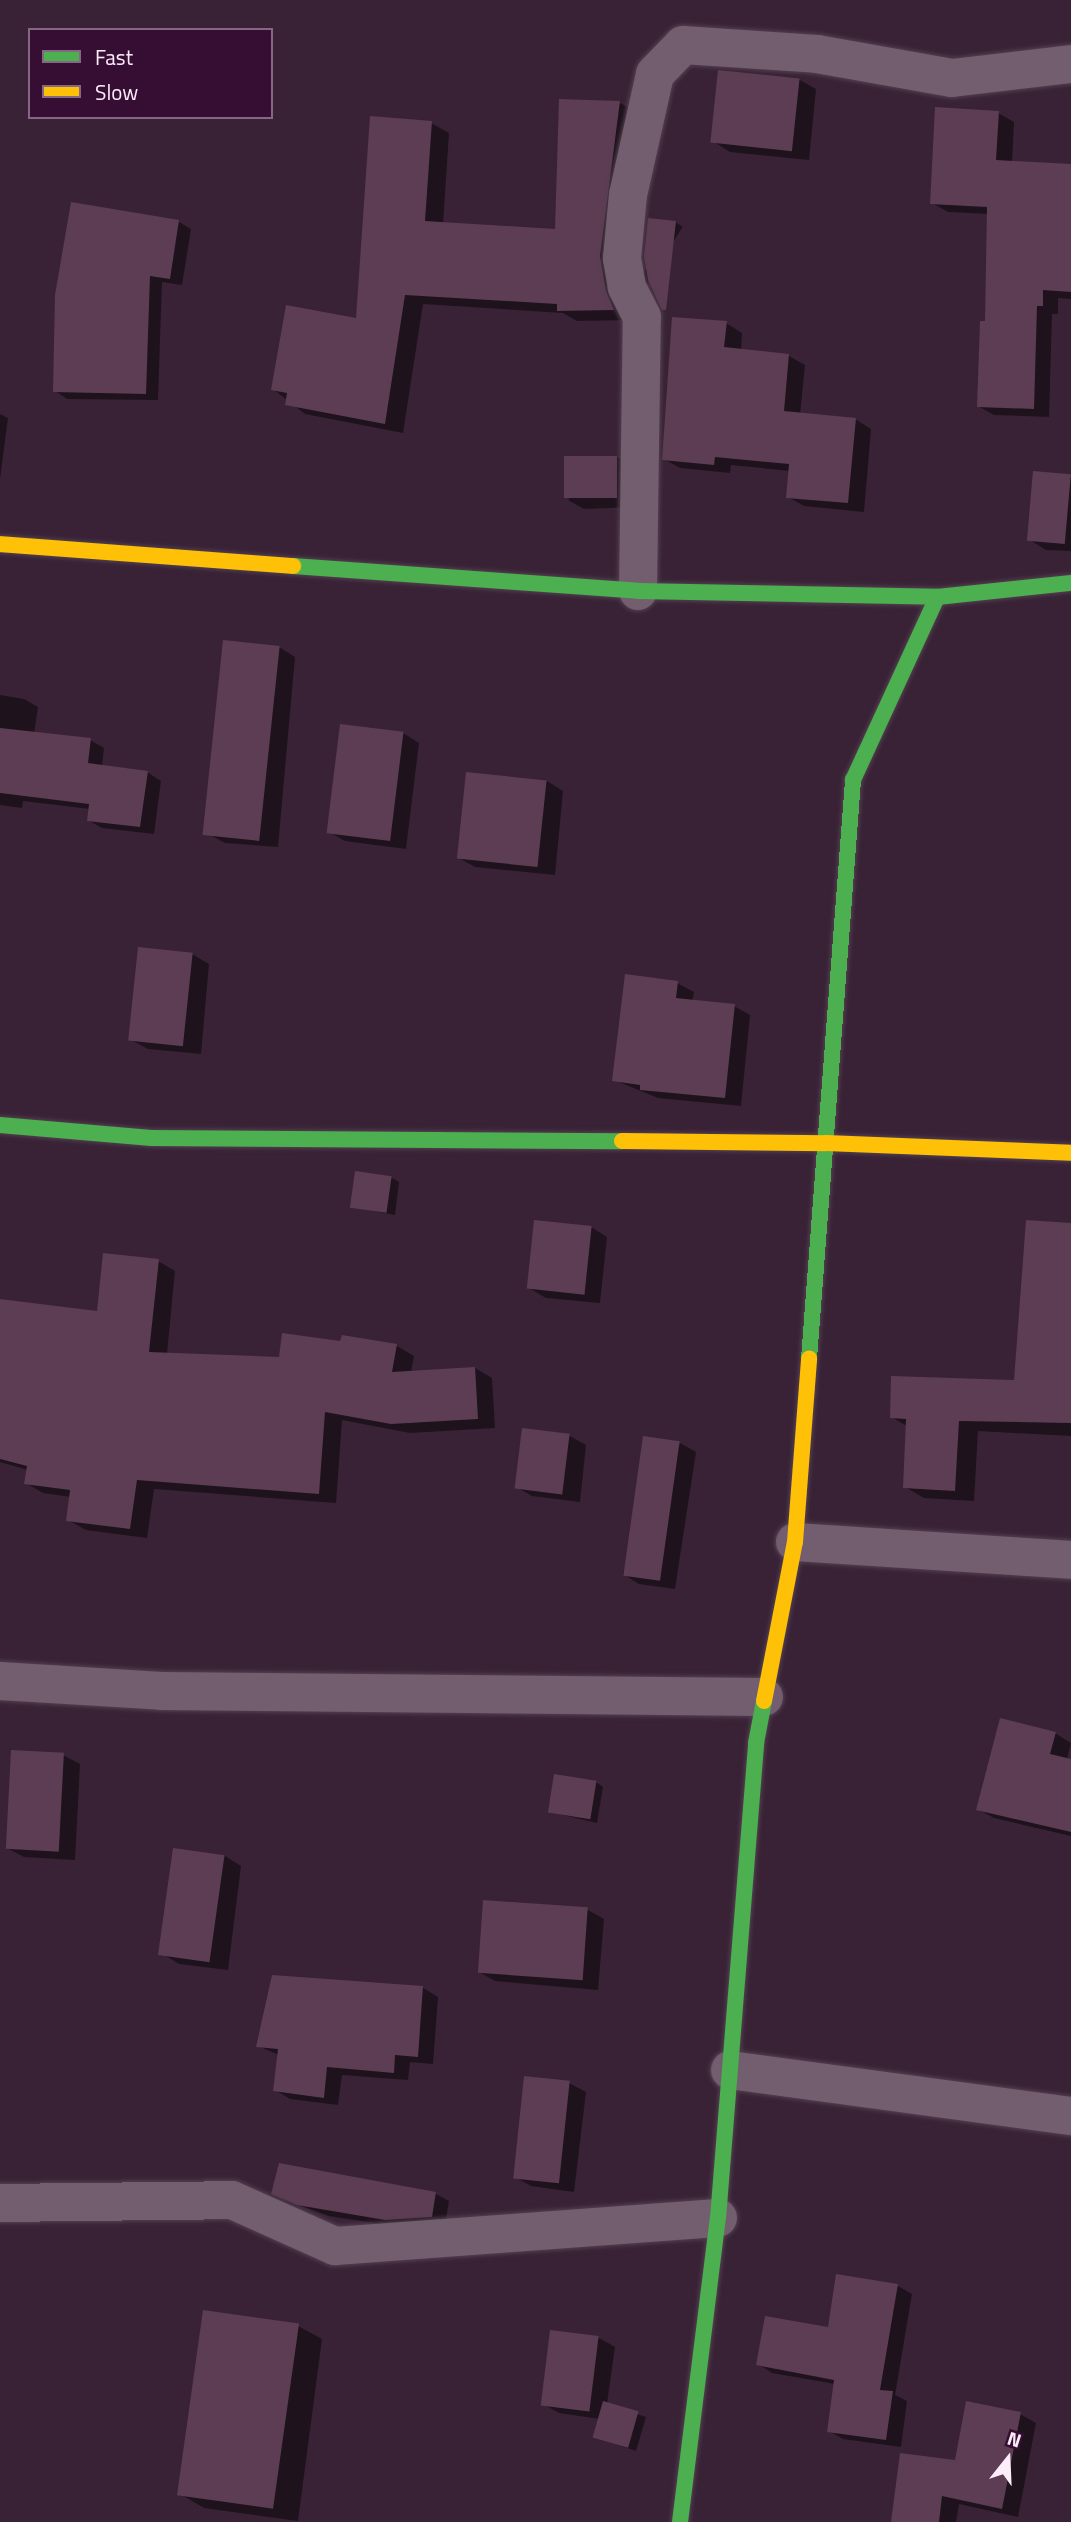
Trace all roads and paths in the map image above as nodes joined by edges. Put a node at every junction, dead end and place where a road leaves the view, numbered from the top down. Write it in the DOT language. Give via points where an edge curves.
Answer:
graph roads {
  1 [pos="1071,64"];
  2 [pos="0,544"];
  3 [pos="1071,583"];
  4 [pos="638,591"];
  5 [pos="937,597"];
  6 [pos="0,1125"];
  7 [pos="826,1143"];
  8 [pos="1071,1153"];
  9 [pos="795,1542"];
  10 [pos="1071,1560"];
  11 [pos="0,1681"];
  12 [pos="764,1697"];
  13 [pos="730,2070"];
  14 [pos="1071,2116"];
  15 [pos="0,2203"];
  16 [pos="718,2218"];
  17 [pos="680,2522"];
  1 -- 4 [label="street" via="952,78 817,54 683,45 655,74 628,195 622,258 627,287 642,317"];
  2 -- 4 [label="street"];
  3 -- 5 [label="street"];
  4 -- 5 [label="street"];
  5 -- 7 [label="street" via="853,780"];
  6 -- 7 [label="street" via="151,1138"];
  7 -- 8 [label="street"];
  7 -- 9 [label="street"];
  9 -- 10 [label="street"];
  9 -- 12 [label="street"];
  11 -- 12 [label="street" via="162,1691"];
  12 -- 13 [label="street" via="755,1743"];
  13 -- 14 [label="street"];
  13 -- 16 [label="street"];
  15 -- 16 [label="street" via="232,2200 335,2246"];
  16 -- 17 [label="street"];
}
